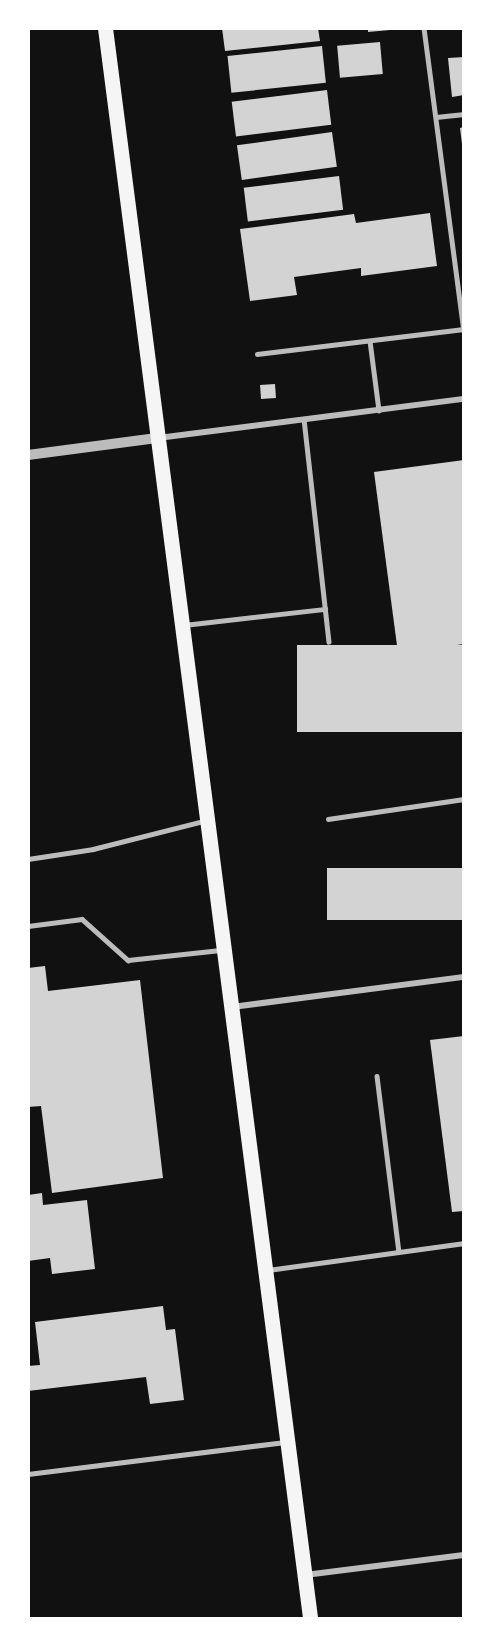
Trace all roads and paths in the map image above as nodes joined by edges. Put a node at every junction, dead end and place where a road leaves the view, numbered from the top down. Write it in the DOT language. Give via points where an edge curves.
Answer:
graph roads {
  1 [pos="105,28"];
  2 [pos="424,28"];
  3 [pos="464,114"];
  4 [pos="436,117"];
  5 [pos="463,330"];
  6 [pos="370,341"];
  7 [pos="257,354"];
  8 [pos="464,399"];
  9 [pos="379,410"];
  10 [pos="304,419"];
  11 [pos="157,438"];
  12 [pos="28,455"];
  13 [pos="325,609"];
  14 [pos="181,626"];
  15 [pos="329,642"];
  16 [pos="464,800"];
  17 [pos="328,819"];
  18 [pos="206,820"];
  19 [pos="28,859"];
  20 [pos="28,926"];
  21 [pos="223,950"];
  22 [pos="464,977"];
  23 [pos="231,1007"];
  24 [pos="377,1076"];
  25 [pos="464,1243"];
  26 [pos="399,1252"];
  27 [pos="265,1271"];
  28 [pos="287,1441"];
  29 [pos="28,1474"];
  30 [pos="464,1555"];
  31 [pos="305,1575"];
  32 [pos="310,1618"];
  1 -- 11 [label="main road"];
  2 -- 4 [label="lane"];
  3 -- 4 [label="lane"];
  4 -- 5 [label="lane"];
  5 -- 6 [label="lane"];
  6 -- 7 [label="lane"];
  6 -- 9 [label="lane"];
  8 -- 9 [label="street"];
  9 -- 10 [label="street"];
  10 -- 11 [label="street"];
  10 -- 13 [label="lane"];
  11 -- 12 [label="street"];
  11 -- 14 [label="main road"];
  13 -- 14 [label="lane"];
  13 -- 15 [label="lane"];
  14 -- 18 [label="main road"];
  16 -- 17 [label="lane"];
  18 -- 19 [label="lane" via="93,849"];
  18 -- 21 [label="main road"];
  20 -- 21 [label="lane" via="82,919 128,960"];
  21 -- 23 [label="main road"];
  22 -- 23 [label="street"];
  23 -- 27 [label="main road"];
  24 -- 26 [label="lane"];
  25 -- 26 [label="lane"];
  26 -- 27 [label="lane"];
  27 -- 28 [label="main road"];
  28 -- 29 [label="lane"];
  28 -- 31 [label="main road"];
  30 -- 31 [label="street"];
  31 -- 32 [label="main road"];
}
